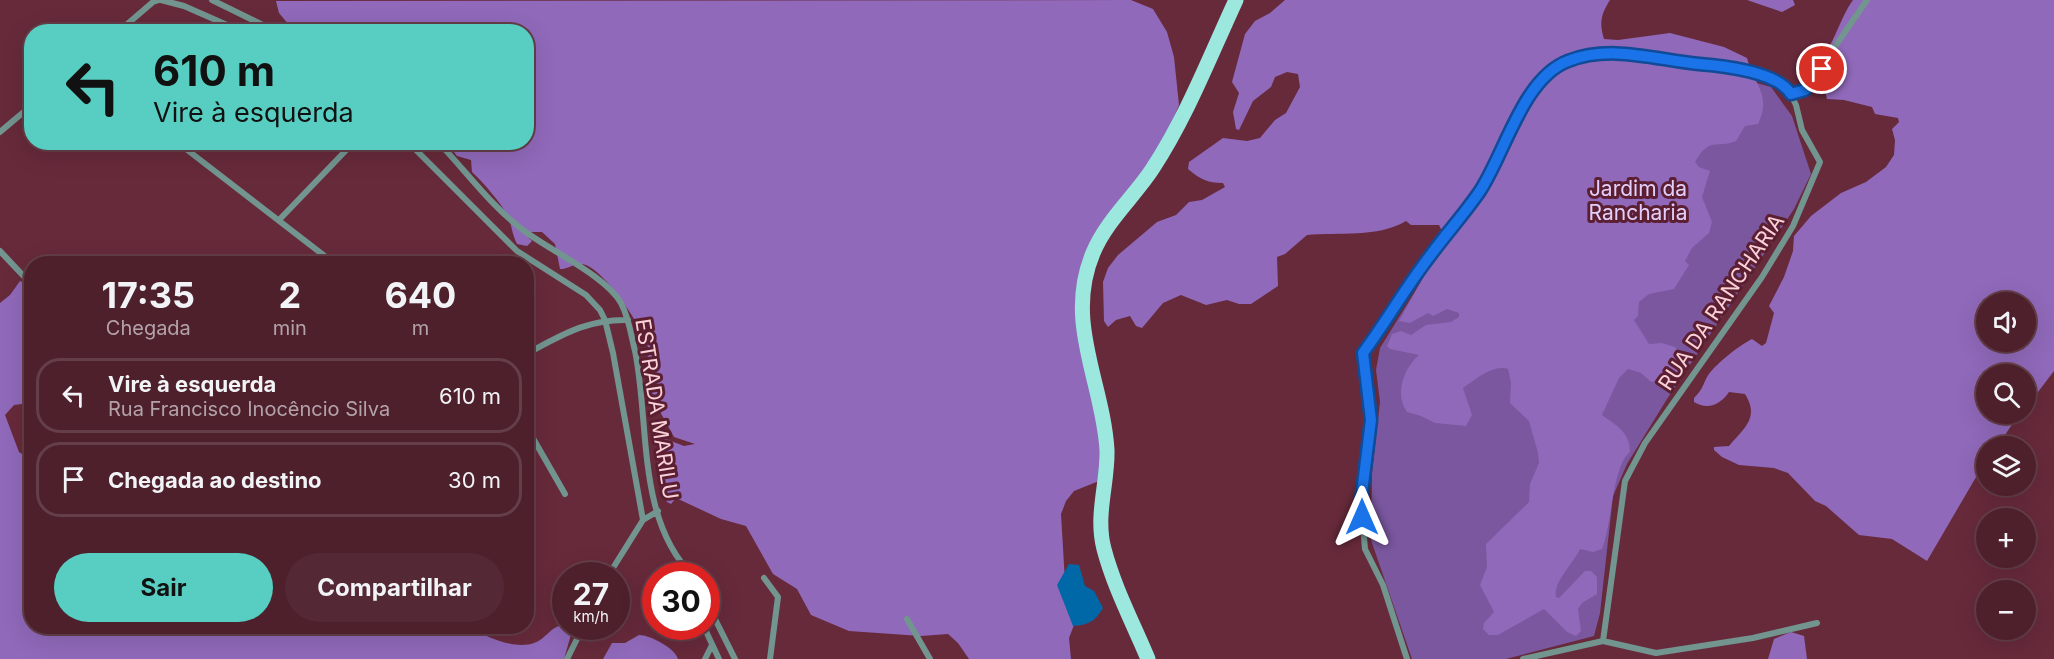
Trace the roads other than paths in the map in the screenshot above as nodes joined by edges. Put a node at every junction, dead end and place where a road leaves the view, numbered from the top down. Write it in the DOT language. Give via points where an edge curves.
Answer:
graph roads {
  1 [pos="160,0"];
  2 [pos="212,0"];
  3 [pos="1236,0"];
  4 [pos="1867,0"];
  5 [pos="127,24"];
  6 [pos="225,24"];
  7 [pos="261,24"];
  8 [pos="1791,94"];
  9 [pos="24,112"];
  10 [pos="0,132"];
  11 [pos="187,150"];
  12 [pos="346,150"];
  13 [pos="416,150"];
  14 [pos="445,150"];
  15 [pos="279,220"];
  16 [pos="0,251"];
  17 [pos="325,256"];
  18 [pos="522,256"];
  19 [pos="534,263"];
  20 [pos="24,276"];
  21 [pos="605,320"];
  22 [pos="628,320"];
  23 [pos="534,350"];
  24 [pos="534,440"];
  25 [pos="565,494"];
  26 [pos="658,511"];
  27 [pos="643,520"];
  28 [pos="617,562"];
  29 [pos="681,562"];
  30 [pos="764,578"];
  31 [pos="907,619"];
  32 [pos="1817,623"];
  33 [pos="720,629"];
  34 [pos="576,640"];
  35 [pos="710,640"];
  36 [pos="1603,642"];
  37 [pos="712,645"];
  38 [pos="567,659"];
  39 [pos="705,659"];
  40 [pos="718,659"];
  41 [pos="735,659"];
  42 [pos="770,659"];
  43 [pos="930,659"];
  44 [pos="1148,659"];
  45 [pos="1407,659"];
  46 [pos="1523,659"];
  1 -- 5 [label="street"];
  1 -- 6 [label="street"];
  2 -- 7 [label="street"];
  3 -- 44 [label="main road" via="1178,123 1154,166 1102,237 1085,281 1083,330 1106,446 1101,536"];
  4 -- 8 [label="street" via="1805,90"];
  8 -- 36 [label="street, RUA DA RANCHARIA" via="1802,130 1820,162 1793,226 1762,277 1645,443 1625,481"];
  8 -- 45 [label="street" via="1786,85 1756,74 1618,52 1567,61 1544,76 1532,93 1481,189 1428,257 1363,353 1371,420 1361,501 1365,549 1383,585"];
  9 -- 10 [label="street"];
  11 -- 15 [label="street"];
  12 -- 15 [label="street"];
  13 -- 18 [label="street"];
  14 -- 22 [label="street, ESTRADA MARILU" via="522,230 613,292"];
  15 -- 17 [label="street"];
  16 -- 20 [label="street"];
  19 -- 21 [label="street" via="586,296"];
  21 -- 22 [label="street"];
  21 -- 23 [label="street" via="581,326"];
  21 -- 27 [label="street"];
  22 -- 26 [label="street, ESTRADA MARILU" via="637,364 647,461"];
  24 -- 25 [label="street"];
  26 -- 27 [label="street"];
  26 -- 29 [label="street, ESTRADA MARILU"];
  27 -- 28 [label="street"];
  30 -- 42 [label="street" via="778,597"];
  31 -- 43 [label="street"];
  32 -- 36 [label="street" via="1753,638 1656,653"];
  33 -- 41 [label="street"];
  34 -- 38 [label="street"];
  35 -- 37 [label="street"];
  36 -- 46 [label="street"];
  37 -- 39 [label="street"];
  37 -- 40 [label="street"];
}
